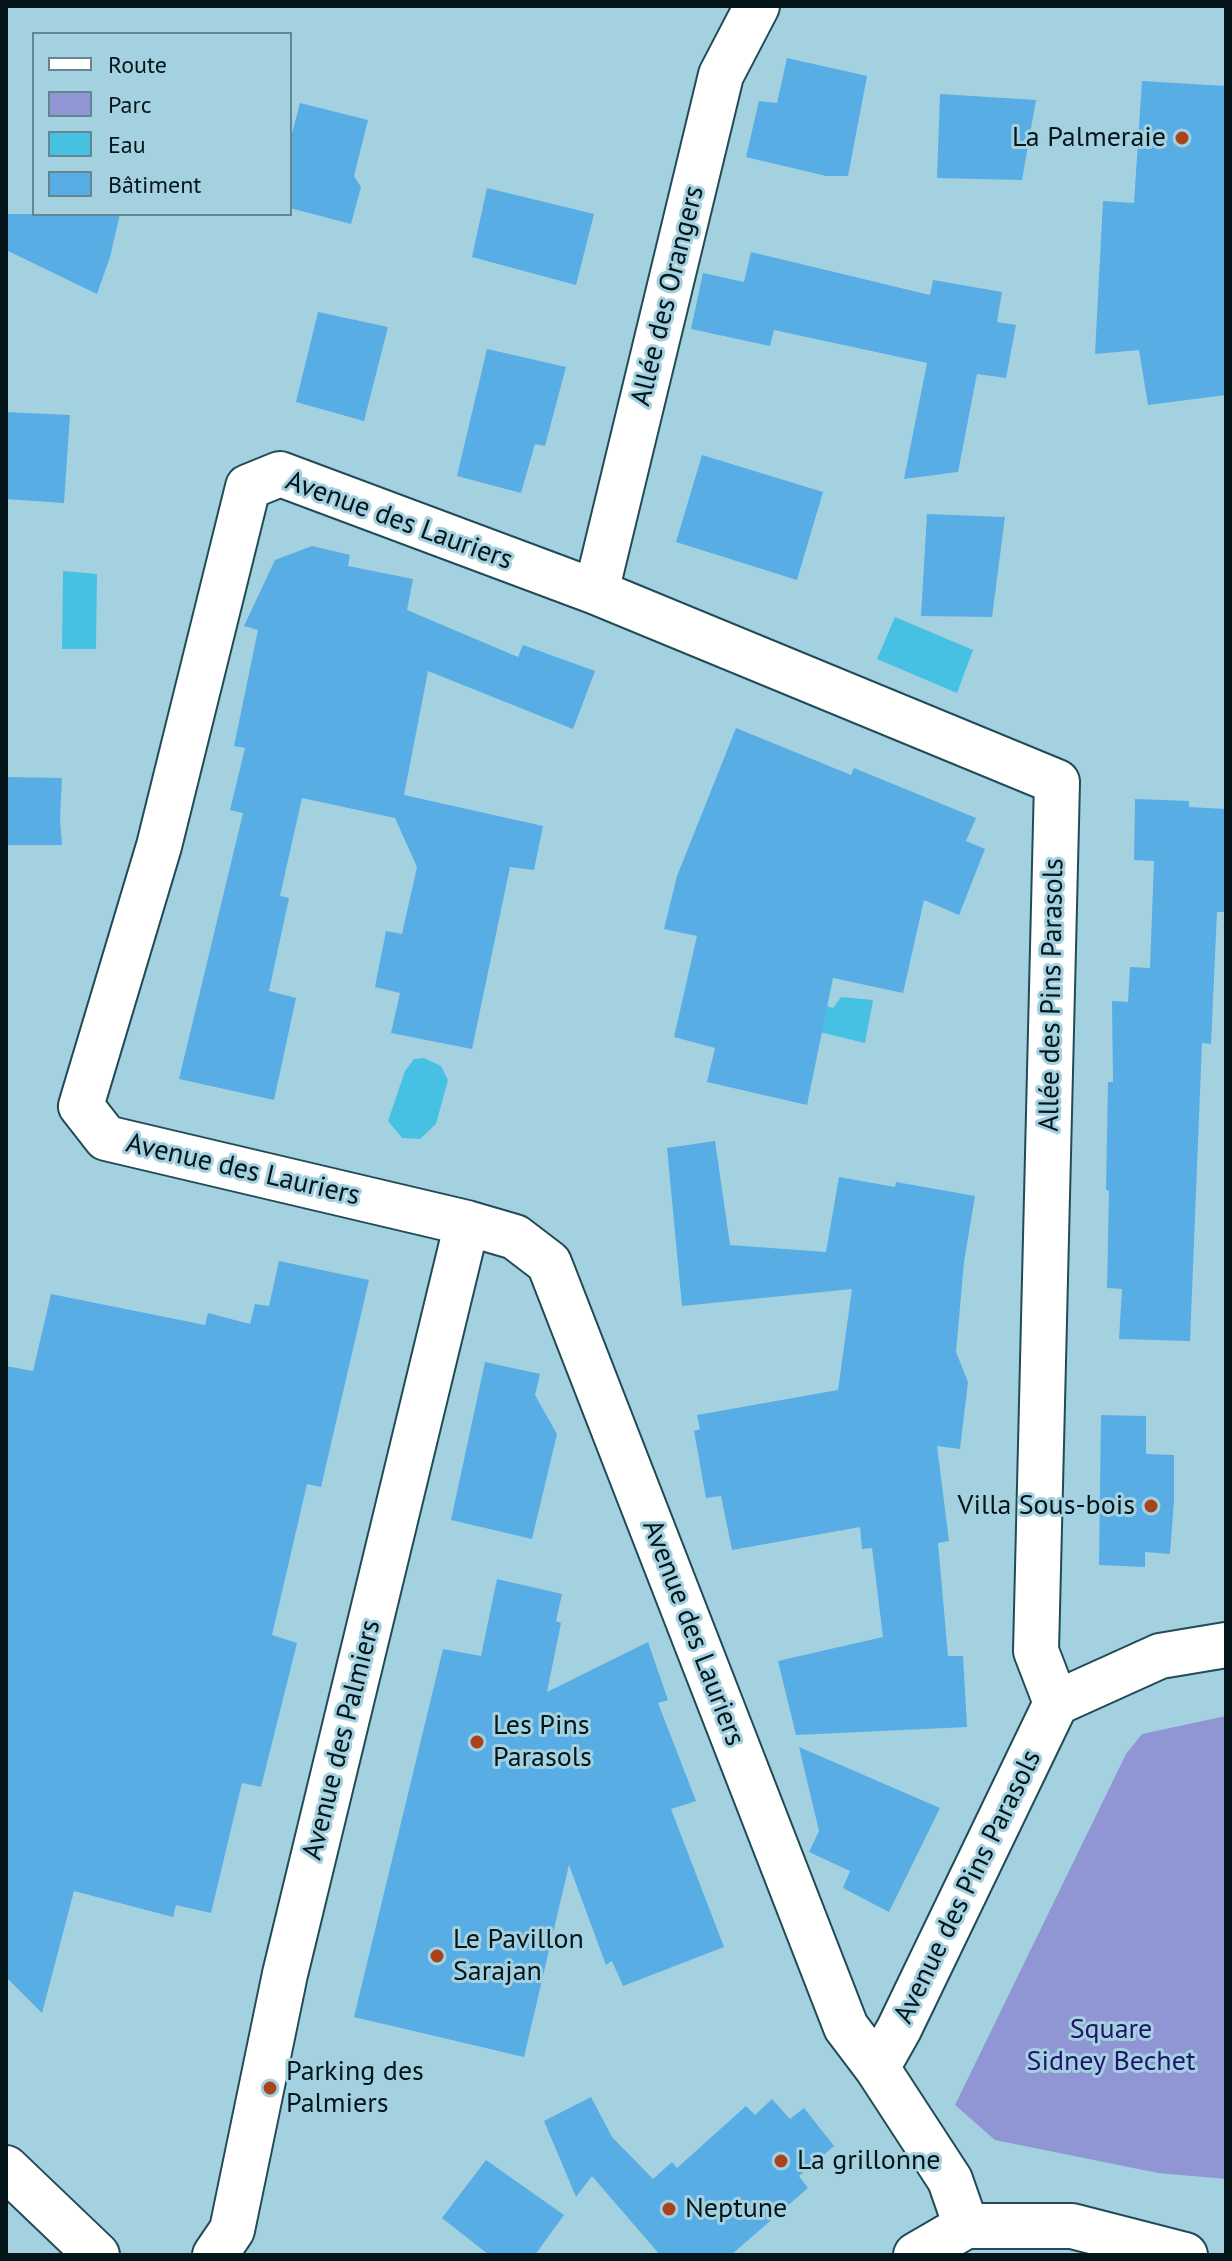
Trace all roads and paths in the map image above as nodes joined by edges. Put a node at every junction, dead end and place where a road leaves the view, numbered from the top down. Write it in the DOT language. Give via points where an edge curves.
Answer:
graph roads {
  1 [pos="757,6"];
  2 [pos="596,592"];
  3 [pos="467,1223"];
  4 [pos="1226,1645"];
  5 [pos="1056,1703"];
  6 [pos="877,2068"];
  7 [pos="6,2168"];
  8 [pos="966,2226"];
  9 [pos="97,2255"];
  10 [pos="215,2255"];
  11 [pos="916,2255"];
  12 [pos="1185,2255"];
  1 -- 2 [label="street, Allée des Orangers" via="721,75"];
  2 -- 3 [label="street, Avenue des Lauriers" via="280,474 248,487 159,846 81,1106 106,1138"];
  2 -- 5 [label="street, Allée des Pins Parasols" via="1057,782 1036,1651"];
  3 -- 6 [label="street, Avenue des Lauriers" via="515,1237 549,1263 846,2027"];
  3 -- 10 [label="street, Avenue des Palmiers" via="285,1974 232,2230"];
  4 -- 5 [label="street" via="1160,1656"];
  5 -- 6 [label="street, Avenue des Pins Parasols"];
  6 -- 8 [label="street" via="950,2180"];
  7 -- 9 [label="street"];
  8 -- 11 [label="street"];
  8 -- 12 [label="street" via="1072,2226"];
}
